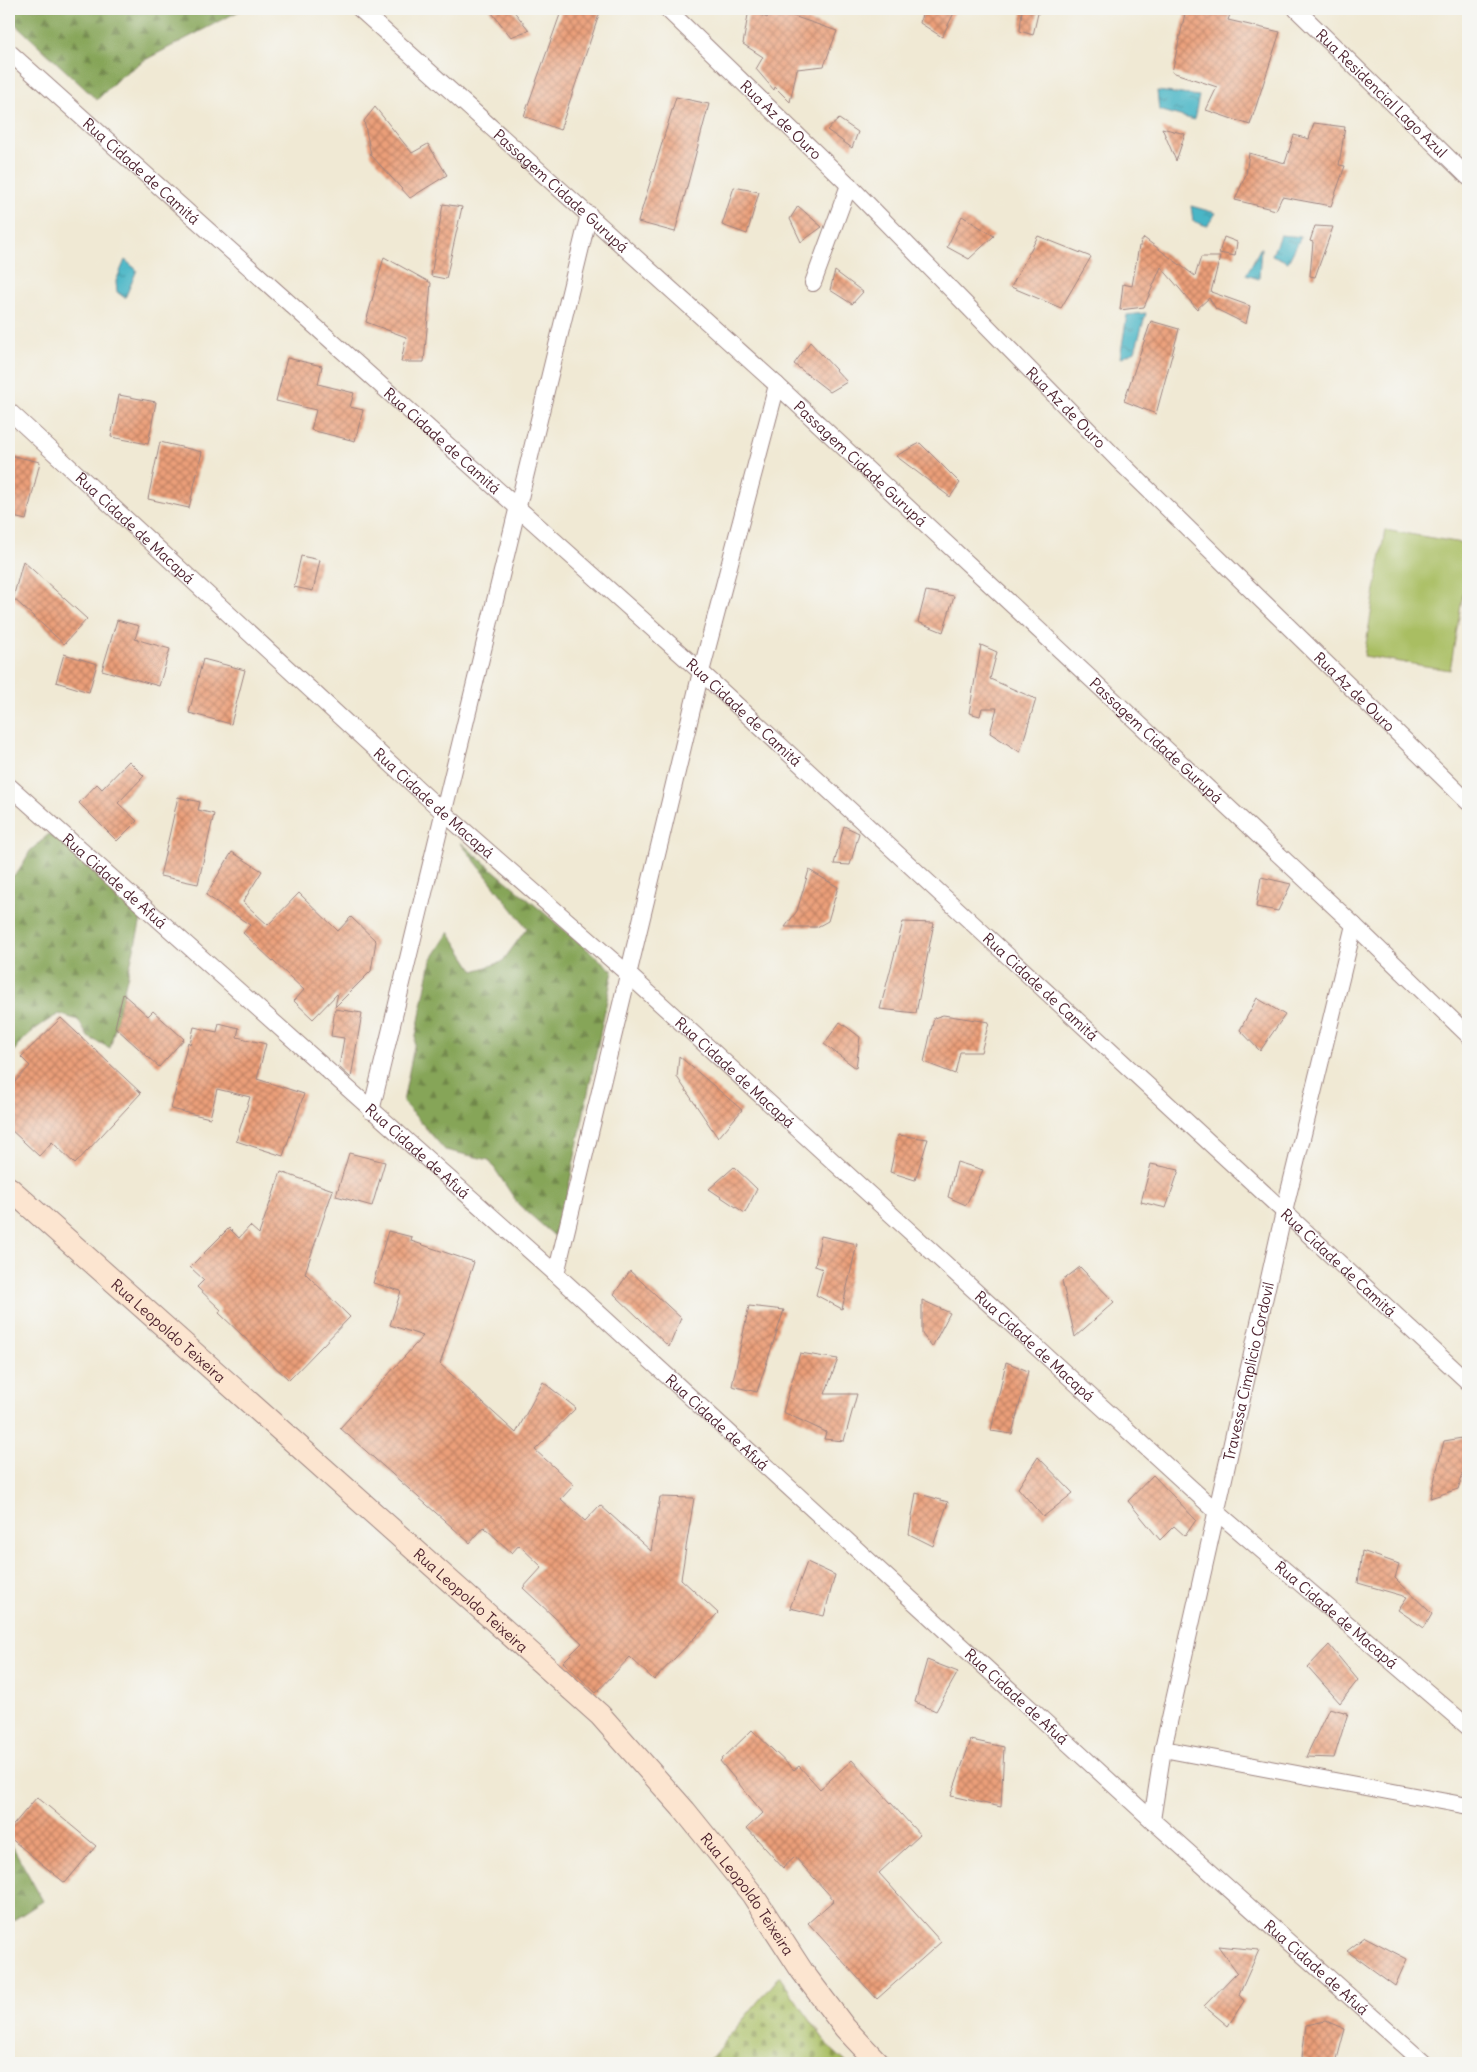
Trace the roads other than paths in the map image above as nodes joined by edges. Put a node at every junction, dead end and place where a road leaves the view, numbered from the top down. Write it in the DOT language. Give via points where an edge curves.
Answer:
graph roads {
  1 [pos="360,9"];
  2 [pos="667,9"];
  3 [pos="1296,9"];
  4 [pos="9,52"];
  5 [pos="1468,177"];
  6 [pos="849,185"];
  7 [pos="589,214"];
  8 [pos="813,283"];
  9 [pos="777,385"];
  10 [pos="9,411"];
  11 [pos="519,511"];
  12 [pos="701,672"];
  13 [pos="9,786"];
  14 [pos="1468,802"];
  15 [pos="442,812"];
  16 [pos="1354,925"];
  17 [pos="628,974"];
  18 [pos="1468,1035"];
  19 [pos="371,1111"];
  20 [pos="9,1188"];
  21 [pos="1284,1212"];
  22 [pos="556,1274"];
  23 [pos="1468,1382"];
  24 [pos="1217,1512"];
  25 [pos="1468,1727"];
  26 [pos="1163,1749"];
  27 [pos="1468,1806"];
  28 [pos="1152,1820"];
  29 [pos="878,2063"];
  30 [pos="1424,2063"];
  1 -- 7 [label="street, Passagem Cidade Gurupá"];
  2 -- 6 [label="street, Rua Az de Ouro"];
  3 -- 5 [label="street, Rua Residencial Lago Azul"];
  4 -- 11 [label="street, Rua Cidade de Camitá"];
  6 -- 8 [label="street"];
  6 -- 14 [label="street, Rua Az de Ouro" via="1117,459"];
  7 -- 9 [label="street, Passagem Cidade Gurupá"];
  7 -- 11 [label="street"];
  9 -- 12 [label="street"];
  9 -- 16 [label="street, Passagem Cidade Gurupá"];
  10 -- 15 [label="street, Rua Cidade de Macapá"];
  11 -- 12 [label="street, Rua Cidade de Camitá"];
  11 -- 15 [label="street"];
  12 -- 17 [label="street"];
  12 -- 21 [label="street, Rua Cidade de Camitá"];
  13 -- 19 [label="street, Rua Cidade de Afuá"];
  15 -- 17 [label="street, Rua Cidade de Macapá"];
  15 -- 19 [label="street"];
  16 -- 18 [label="street, Passagem Cidade Gurupá"];
  16 -- 21 [label="street, Travessa Cimplicio Cordovil"];
  17 -- 22 [label="street"];
  17 -- 24 [label="street, Rua Cidade de Macapá"];
  19 -- 22 [label="street, Rua Cidade de Afuá"];
  20 -- 29 [label="main road, Rua Leopoldo Teixeira" via="600,1715 685,1811 752,1894 802,1971 845,2028"];
  21 -- 23 [label="street, Rua Cidade de Camitá"];
  21 -- 24 [label="street, Travessa Cimplicio Cordovil"];
  22 -- 28 [label="street, Rua Cidade de Afuá"];
  24 -- 25 [label="street, Rua Cidade de Macapá"];
  24 -- 26 [label="street, Travessa Cimplicio Cordovil"];
  26 -- 27 [label="street"];
  26 -- 28 [label="street, Travessa Cimplicio Cordovil"];
  28 -- 30 [label="street, Rua Cidade de Afuá"];
}
